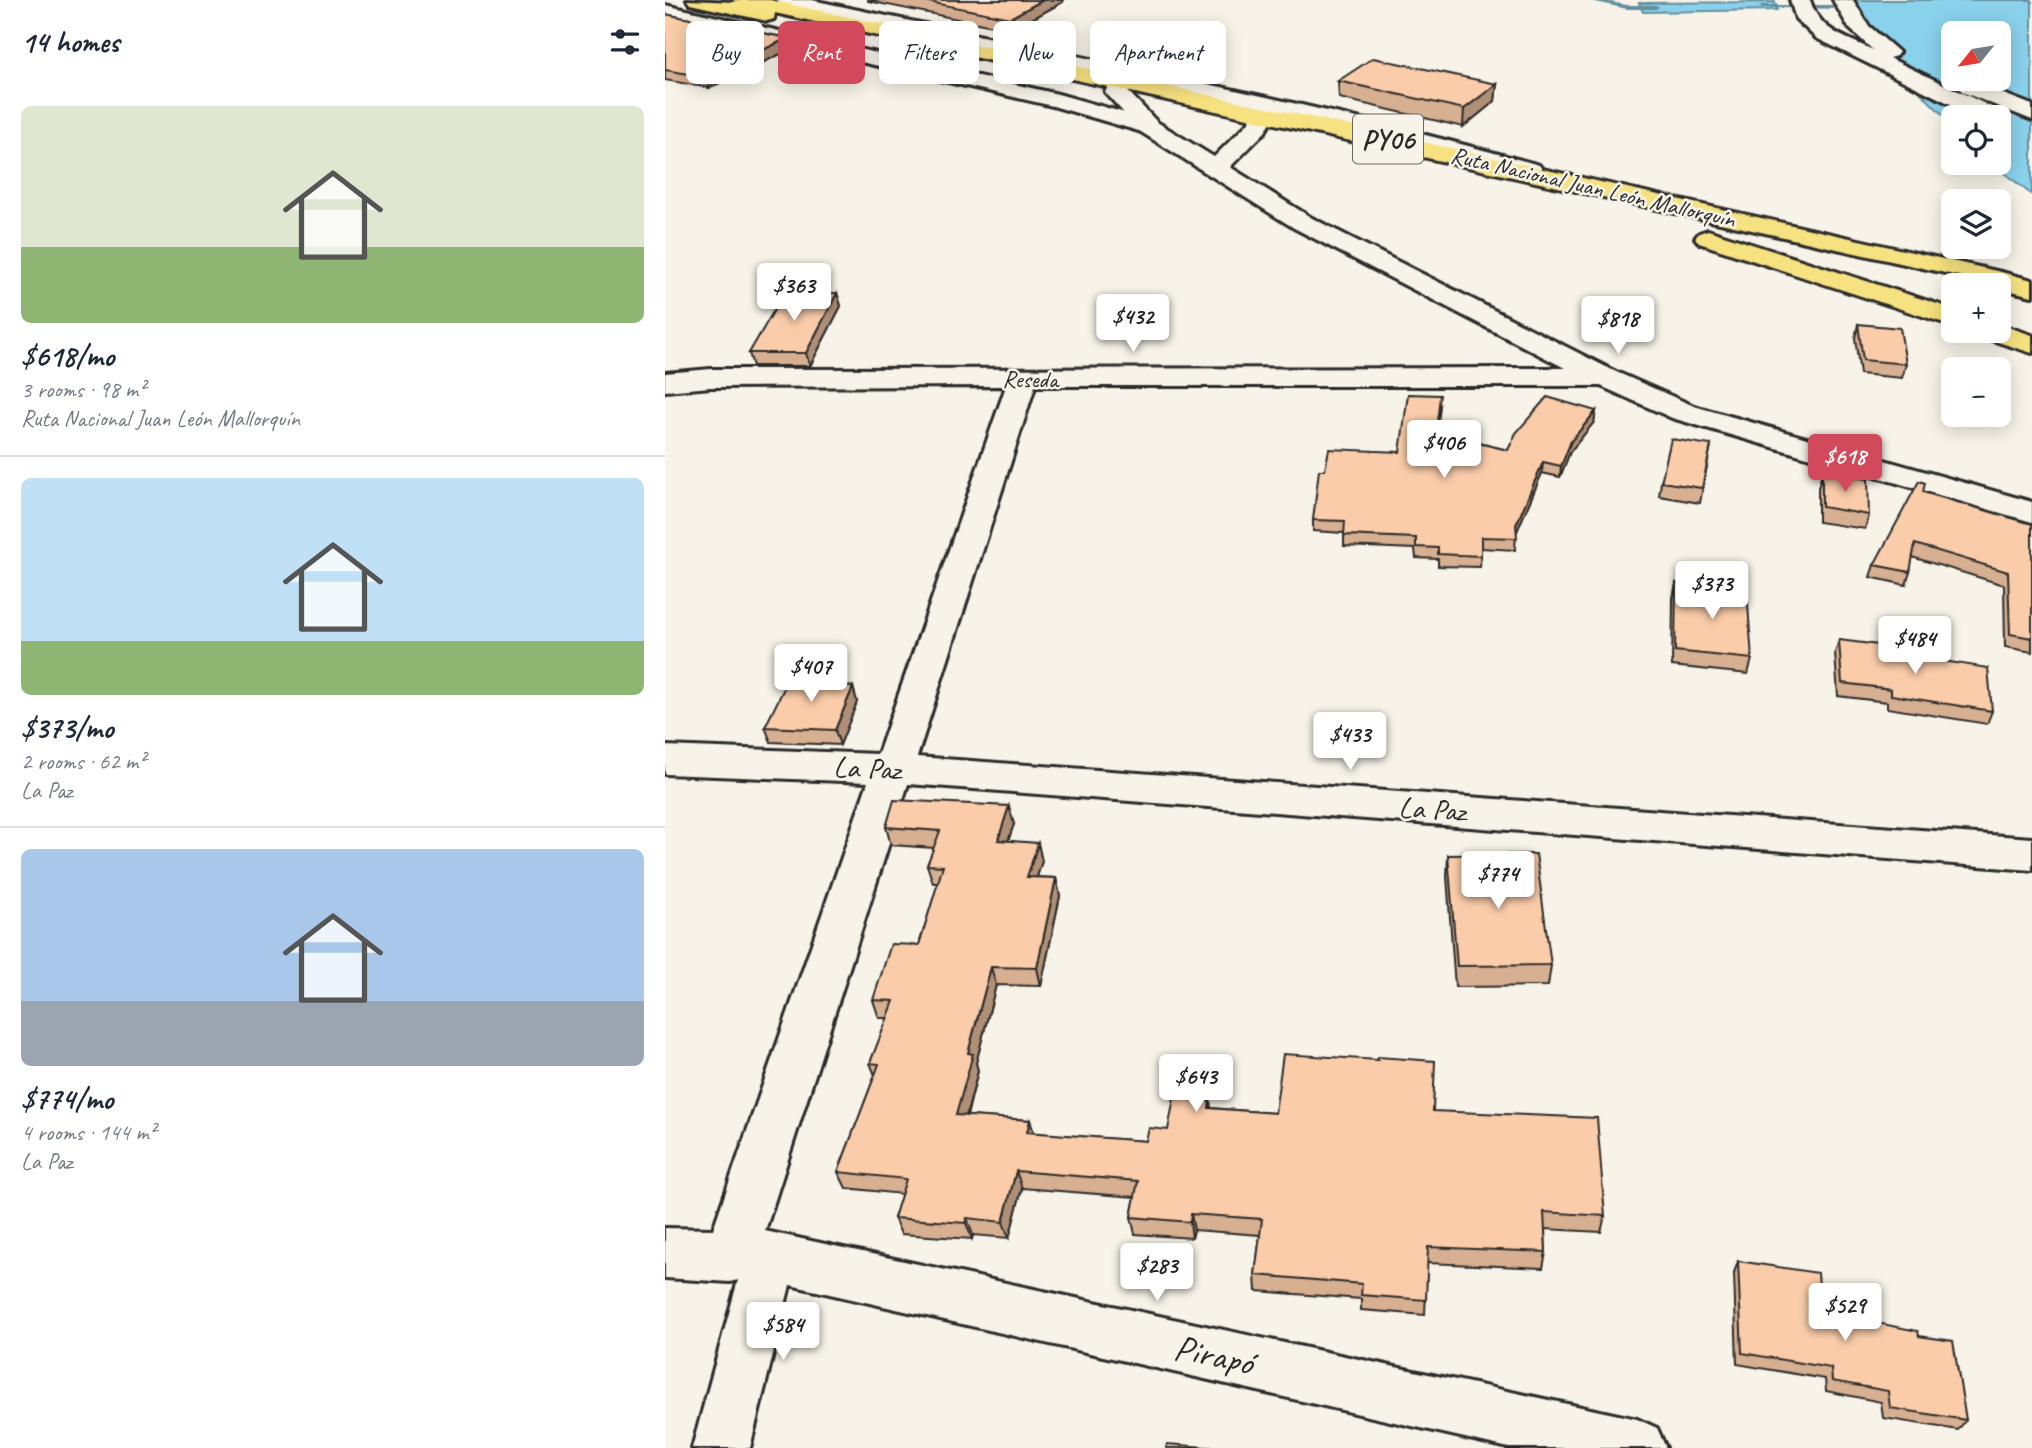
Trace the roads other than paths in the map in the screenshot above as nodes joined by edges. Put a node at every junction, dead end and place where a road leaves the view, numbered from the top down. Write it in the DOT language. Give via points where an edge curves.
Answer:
graph roads {
  1 [pos="697,0"];
  2 [pos="743,0"];
  3 [pos="786,0"];
  4 [pos="1803,9"];
  5 [pos="1847,10"];
  6 [pos="665,11"];
  7 [pos="1116,92"];
  8 [pos="1969,105"];
  9 [pos="2032,113"];
  10 [pos="1261,120"];
  11 [pos="2011,125"];
  12 [pos="1149,127"];
  13 [pos="2032,134"];
  14 [pos="1215,169"];
  15 [pos="1566,181"];
  16 [pos="1735,220"];
  17 [pos="2032,268"];
  18 [pos="2032,288"];
  19 [pos="1941,314"];
  20 [pos="2011,337"];
  21 [pos="2032,344"];
  22 [pos="1604,377"];
  23 [pos="1023,379"];
  24 [pos="665,382"];
  25 [pos="2032,512"];
  26 [pos="665,760"];
  27 [pos="893,769"];
  28 [pos="2032,854"];
  29 [pos="665,1253"];
  30 [pos="750,1257"];
  31 [pos="1604,1444"];
  32 [pos="721,1448"];
  1 -- 7 [label="highway, Ruta Nacional Juan León Mallorquín / PY06"];
  2 -- 10 [label="highway, Ruta Nacional Juan León Mallorquín / PY06"];
  3 -- 15 [label="street" via="1365,124"];
  4 -- 8 [label="street" via="1823,34"];
  5 -- 9 [label="street" via="1870,39 1901,59"];
  6 -- 12 [label="street" via="1058,101"];
  7 -- 10 [label="highway, Ruta Nacional Juan León Mallorquín / PY06"];
  7 -- 12 [label="street"];
  10 -- 14 [label="street"];
  10 -- 15 [label="highway, Ruta Nacional Juan León Mallorquín / PY06"];
  10 -- 19 [label="highway, Ruta Nacional Juan León Mallorquín / PY06" via="1676,228"];
  11 -- 13 [label="street"];
  12 -- 14 [label="street"];
  14 -- 22 [label="street" via="1303,223"];
  15 -- 16 [label="highway, Ruta Nacional Juan León Mallorquín / PY06"];
  16 -- 17 [label="highway"];
  16 -- 18 [label="highway, Ruta Nacional Juan León Mallorquín / PY06"];
  20 -- 21 [label="highway"];
  22 -- 23 [label="street, Reseda"];
  22 -- 25 [label="street" via="1683,412"];
  23 -- 24 [label="street, Reseda" via="711,377"];
  23 -- 27 [label="street"];
  26 -- 27 [label="street, La Paz"];
  27 -- 28 [label="street, La Paz"];
  27 -- 30 [label="street"];
  29 -- 30 [label="street, Pirapó"];
  30 -- 31 [label="street, Pirapó"];
  30 -- 32 [label="street"];
}
